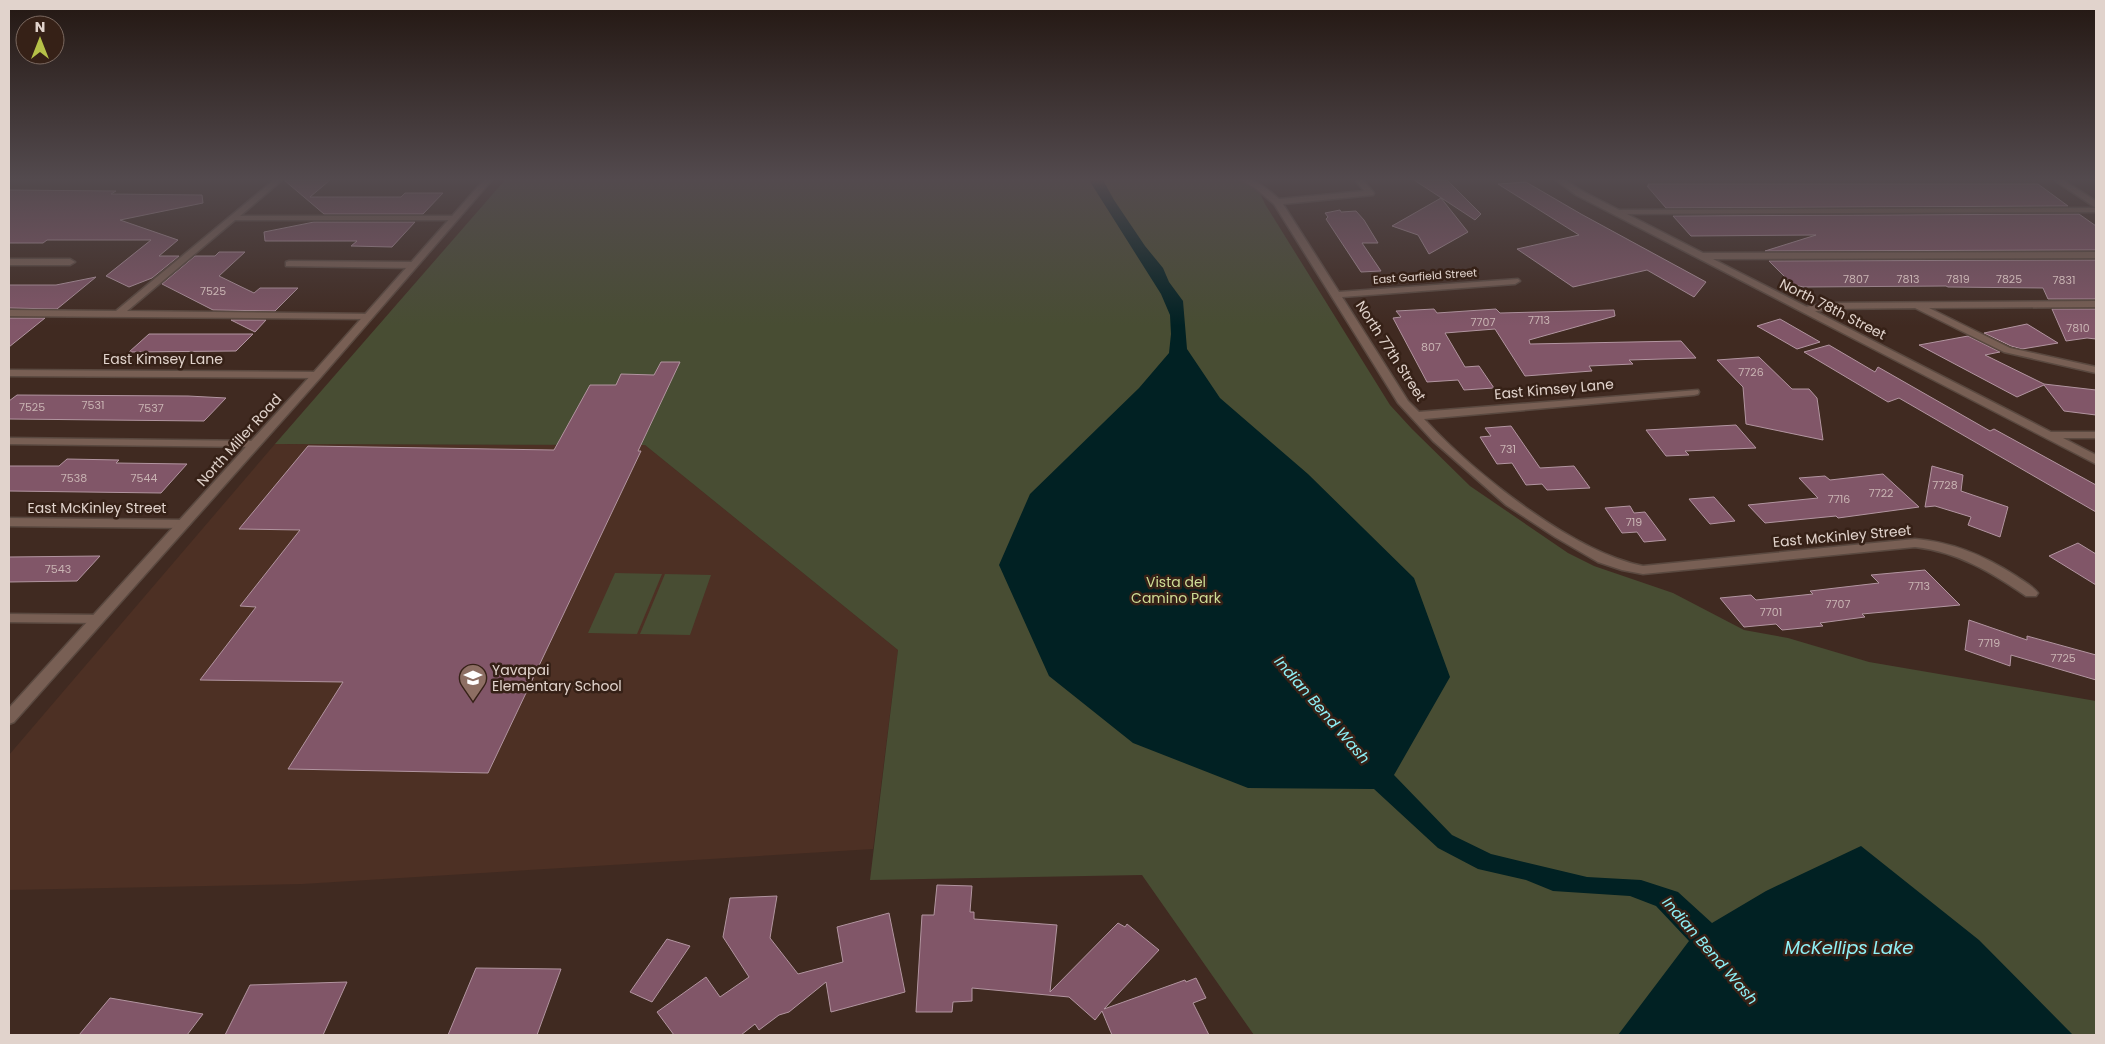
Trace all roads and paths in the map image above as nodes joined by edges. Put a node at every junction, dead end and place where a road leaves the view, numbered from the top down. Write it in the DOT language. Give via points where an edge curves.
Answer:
graph roads {
  1 [pos="220,229"];
  2 [pos="444,229"];
  3 [pos="1294,229"];
  4 [pos="1648,229"];
  5 [pos="2096,255"];
  6 [pos="1701,256"];
  7 [pos="9,262"];
  8 [pos="70,262"];
  9 [pos="289,264"];
  10 [pos="412,265"];
  11 [pos="1515,281"];
  12 [pos="1337,295"];
  13 [pos="2096,304"];
  14 [pos="1915,305"];
  15 [pos="1805,310"];
  16 [pos="9,313"];
  17 [pos="118,314"];
  18 [pos="368,316"];
  19 [pos="2096,370"];
  20 [pos="9,372"];
  21 [pos="317,375"];
  22 [pos="1694,392"];
  23 [pos="1416,416"];
  24 [pos="2049,435"];
  25 [pos="2096,435"];
  26 [pos="9,441"];
  27 [pos="256,444"];
  28 [pos="2096,460"];
  29 [pos="9,522"];
  30 [pos="184,524"];
  31 [pos="1643,570"];
  32 [pos="2032,594"];
  33 [pos="9,618"];
  34 [pos="98,619"];
  35 [pos="9,718"];
  1 -- 17 [label="lane"];
  2 -- 10 [label="street, North Miller Road"];
  3 -- 12 [label="street, North 77th Street"];
  4 -- 6 [label="street, North 78th Street"];
  5 -- 6 [label="street"];
  6 -- 15 [label="street, North 78th Street"];
  7 -- 8 [label="street"];
  9 -- 10 [label="street"];
  10 -- 18 [label="street, North Miller Road"];
  11 -- 12 [label="street, East Garfield Street"];
  12 -- 23 [label="street, North 77th Street" via="1404,403"];
  13 -- 14 [label="lane"];
  14 -- 15 [label="lane" via="1829,306"];
  14 -- 19 [label="lane" via="2007,350"];
  15 -- 24 [label="street, North 78th Street"];
  16 -- 17 [label="lane"];
  17 -- 18 [label="lane"];
  18 -- 21 [label="street, North Miller Road"];
  20 -- 21 [label="street, East Kimsey Lane"];
  21 -- 27 [label="street, North Miller Road"];
  22 -- 23 [label="street, East Kimsey Lane"];
  23 -- 31 [label="street, North 77th Street" via="1443,445 1510,502 1603,559"];
  24 -- 25 [label="street"];
  24 -- 28 [label="street, North 78th Street"];
  26 -- 27 [label="lane"];
  27 -- 30 [label="street, North Miller Road"];
  29 -- 30 [label="street, East McKinley Street"];
  30 -- 34 [label="street, North Miller Road"];
  31 -- 32 [label="street, East McKinley Street" via="1915,543 1937,544 1994,567"];
  33 -- 34 [label="lane"];
  34 -- 35 [label="street, North Miller Road"];
}
